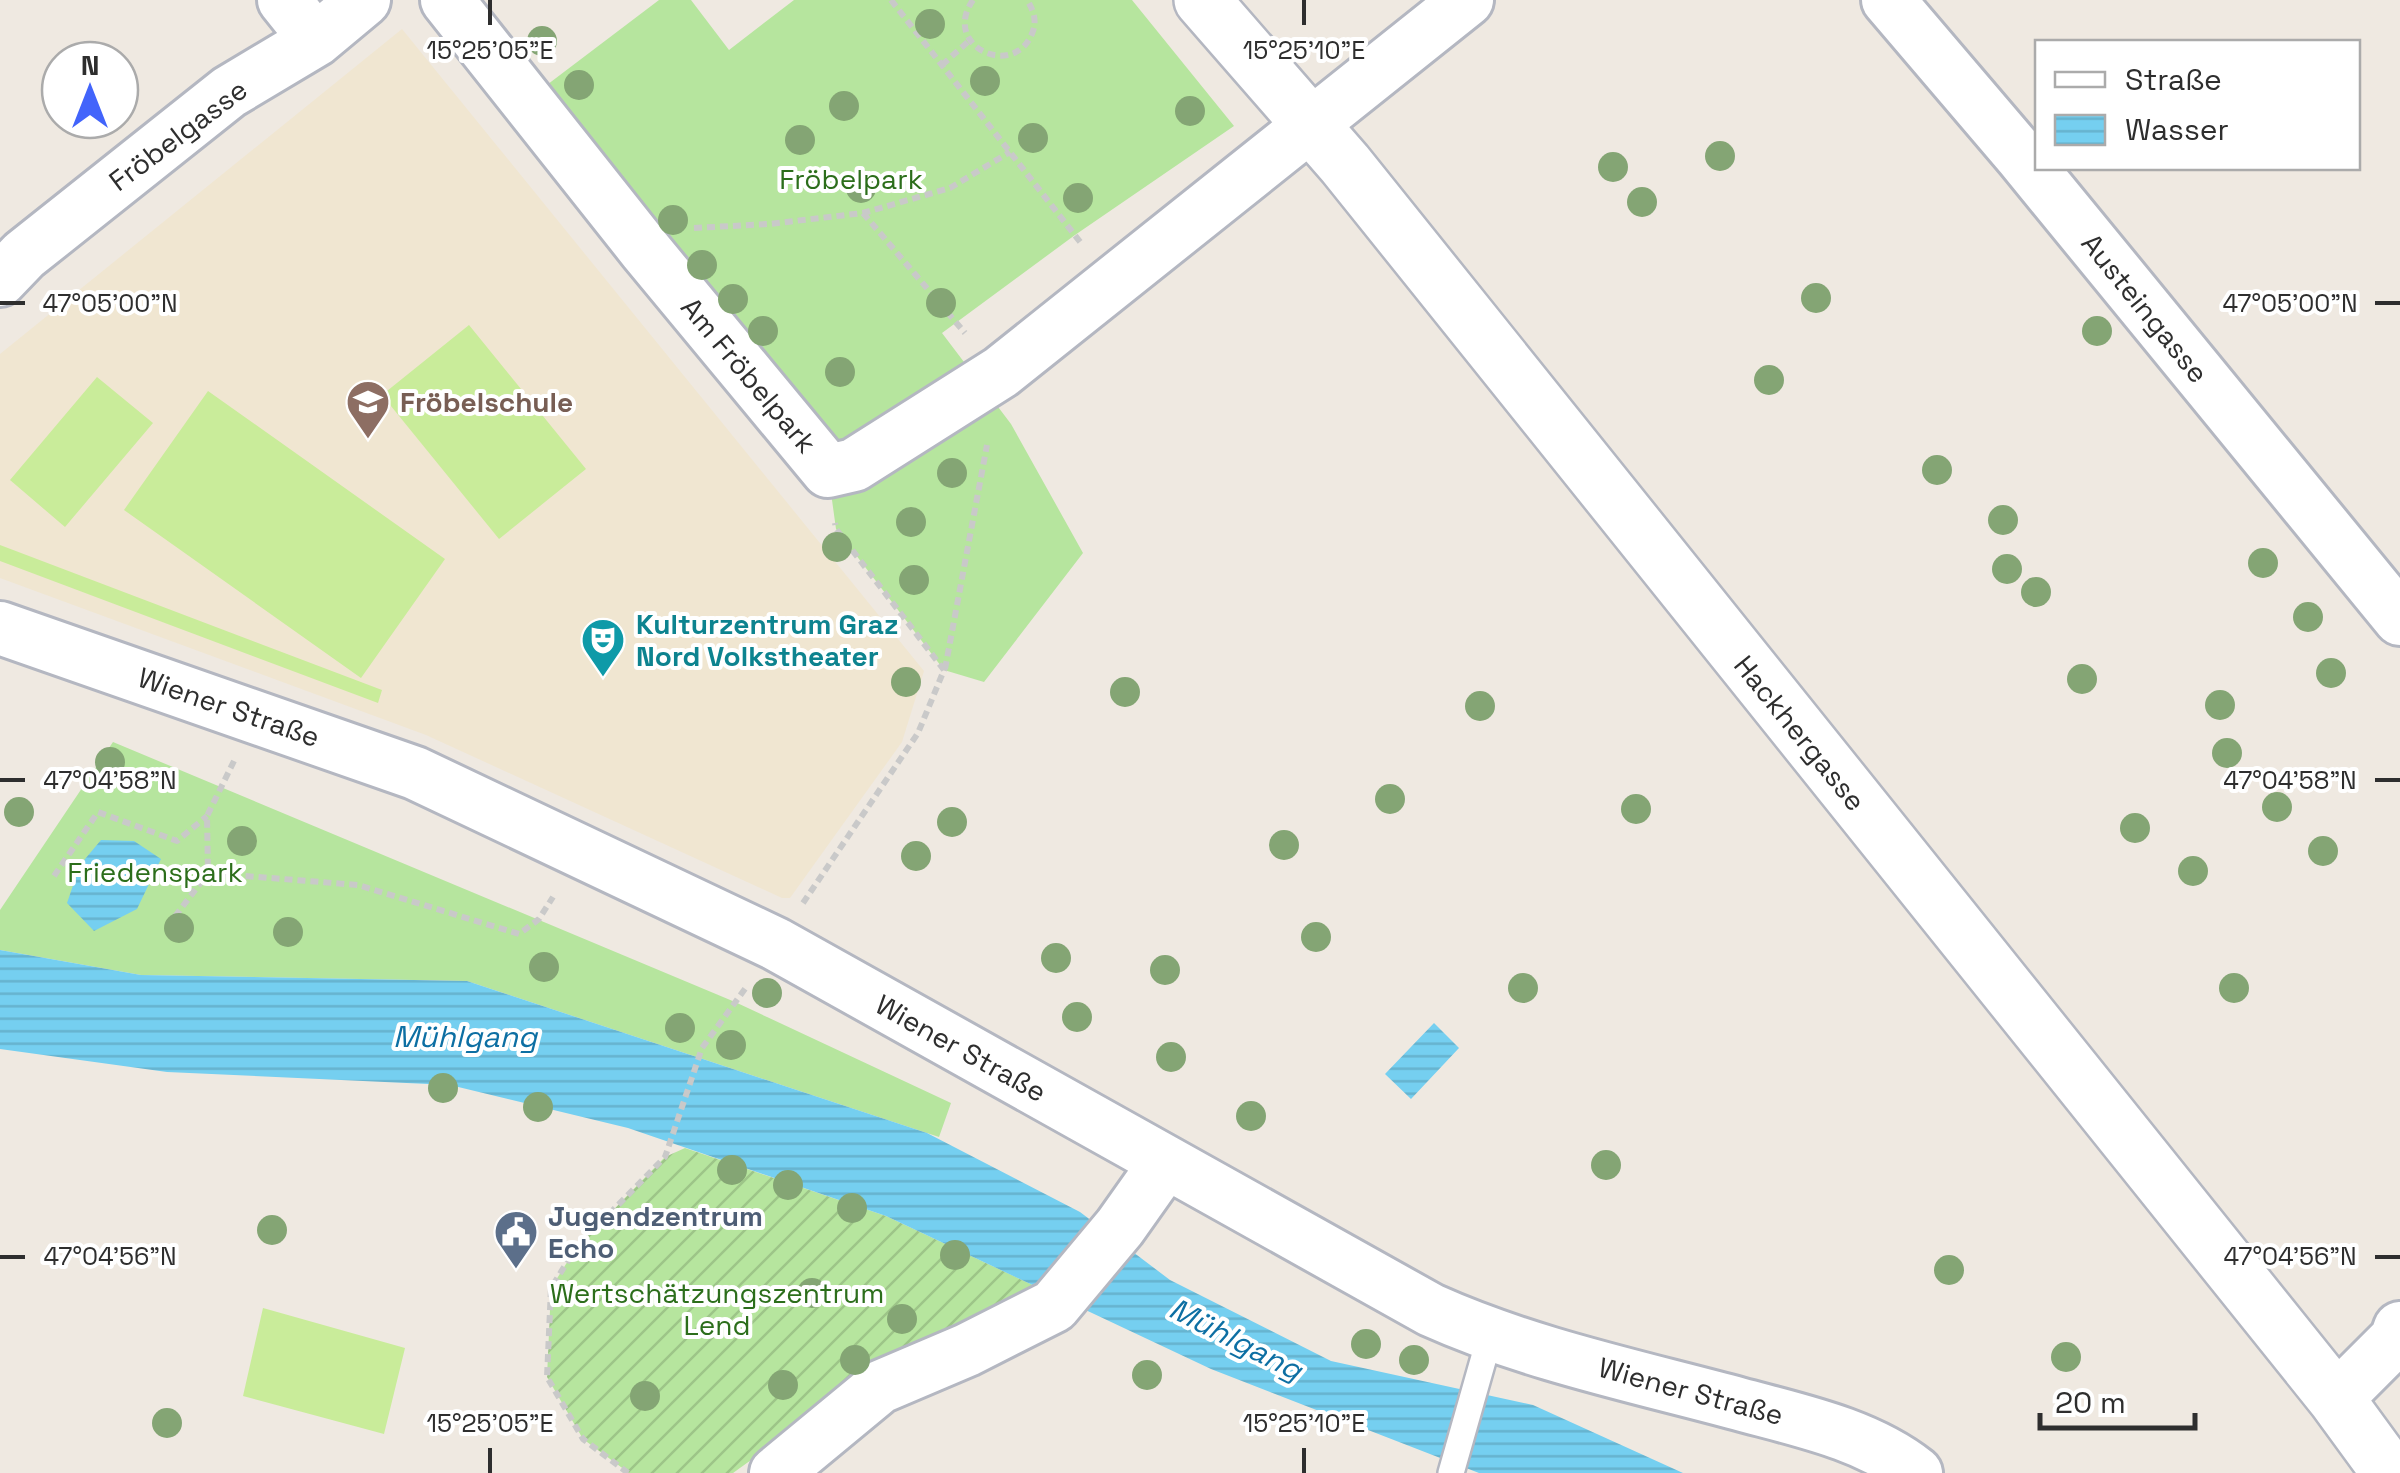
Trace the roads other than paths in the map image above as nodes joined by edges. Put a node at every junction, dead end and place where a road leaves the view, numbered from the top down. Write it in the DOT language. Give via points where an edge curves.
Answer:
graph roads {
  1 [pos="284,0"];
  2 [pos="364,0"];
  3 [pos="447,0"];
  4 [pos="1202,0"];
  5 [pos="1467,0"];
  6 [pos="1888,0"];
  7 [pos="316,40"];
  8 [pos="1310,123"];
  9 [pos="0,280"];
  10 [pos="2400,619"];
  11 [pos="0,628"];
  12 [pos="1166,1162"];
  13 [pos="2400,1328"];
  14 [pos="1490,1336"];
  15 [pos="2336,1399"];
  16 [pos="1453,1468"];
  17 [pos="776,1473"];
  18 [pos="1916,1473"];
  19 [pos="2390,1473"];
  1 -- 7 [label="street"];
  2 -- 7 [label="street, Fröbelgasse"];
  3 -- 8 [label="street, Am Fröbelpark" via="828,471 854,465 1000,372"];
  4 -- 8 [label="main road, Hackhergasse"];
  5 -- 8 [label="street, Am Fröbelpark"];
  6 -- 10 [label="street, Austeingasse"];
  7 -- 9 [label="street, Fröbelgasse" via="229,92"];
  8 -- 15 [label="main road, Hackhergasse"];
  11 -- 12 [label="street, Wiener Straße" via="415,773 776,944"];
  12 -- 14 [label="street, Wiener Straße" via="1431,1310"];
  12 -- 17 [label="street" via="1054,1306 880,1387"];
  13 -- 15 [label="street"];
  14 -- 16 [label="lane"];
  14 -- 18 [label="street, Wiener Straße" via="1821,1426 1899,1459"];
  15 -- 19 [label="main road, Hackhergasse"];
}
